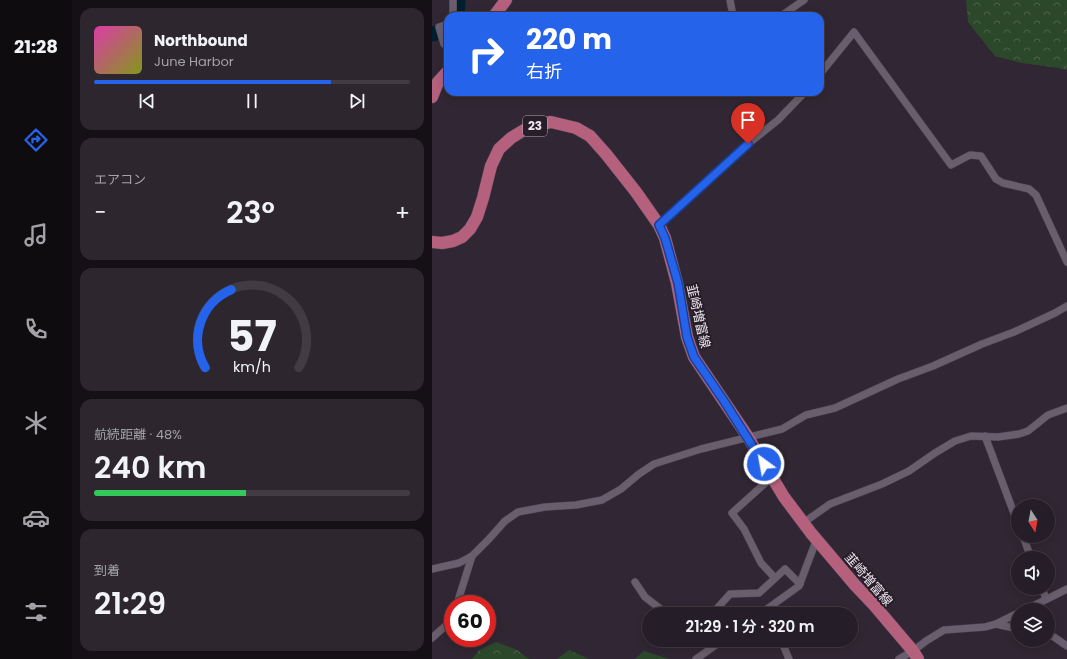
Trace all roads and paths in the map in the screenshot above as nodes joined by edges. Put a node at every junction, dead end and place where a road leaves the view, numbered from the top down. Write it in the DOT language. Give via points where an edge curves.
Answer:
graph roads {
  1 [pos="453,0"];
  2 [pos="506,0"];
  3 [pos="730,0"];
  4 [pos="804,0"];
  5 [pos="453,12"];
  6 [pos="497,12"];
  7 [pos="732,12"];
  8 [pos="787,12"];
  9 [pos="444,25"];
  10 [pos="444,44"];
  11 [pos="824,69"];
  12 [pos="444,75"];
  13 [pos="801,96"];
  14 [pos="432,97"];
  15 [pos="659,225"];
  16 [pos="432,242"];
  17 [pos="1067,262"];
  18 [pos="1067,306"];
  19 [pos="1067,408"];
  20 [pos="985,436"];
  21 [pos="748,437"];
  22 [pos="772,477"];
  23 [pos="1011,505"];
  24 [pos="803,523"];
  25 [pos="816,541"];
  26 [pos="472,556"];
  27 [pos="432,569"];
  28 [pos="775,578"];
  29 [pos="635,582"];
  30 [pos="800,584"];
  31 [pos="1067,589"];
  32 [pos="460,595"];
  33 [pos="1045,595"];
  34 [pos="1046,599"];
  35 [pos="1038,603"];
  36 [pos="658,607"];
  37 [pos="718,607"];
  38 [pos="773,607"];
  39 [pos="1011,616"];
  40 [pos="996,624"];
  41 [pos="444,627"];
  42 [pos="1011,627"];
  43 [pos="432,638"];
  44 [pos="1055,638"];
  45 [pos="1067,646"];
  46 [pos="713,647"];
  47 [pos="784,647"];
  48 [pos="915,655"];
  49 [pos="696,659"];
  50 [pos="789,659"];
  51 [pos="899,659"];
  1 -- 5 [label="street"];
  2 -- 6 [label="main road"];
  3 -- 7 [label="street"];
  4 -- 8 [label="street"];
  9 -- 10 [label="street" via="439,27"];
  11 -- 17 [label="street" via="854,32 951,165 970,155 980,156 996,179 1029,189 1036,195"];
  12 -- 14 [label="main road" via="438,82"];
  13 -- 15 [label="street" via="778,120"];
  15 -- 16 [label="main road, 韮崎増富線 / 23" via="636,192 590,136 576,128 551,122 524,130 499,149 491,166 477,218 470,229 453,241"];
  15 -- 21 [label="main road, 韮崎増富線 / 23" via="678,283 687,337 694,357"];
  18 -- 21 [label="street" via="1014,332 834,408 806,415 782,429"];
  19 -- 20 [label="street" via="1048,415 1028,431 998,437"];
  20 -- 23 [label="street"];
  20 -- 24 [label="street" via="971,436 955,441 909,471 830,504"];
  21 -- 22 [label="main road, 韮崎増富線 / 23"];
  21 -- 26 [label="street" via="654,464 602,500 576,505 545,506 518,512 505,521"];
  22 -- 24 [label="main road, 韮崎増富線 / 23"];
  22 -- 28 [label="street" via="732,513 744,529 761,563"];
  24 -- 25 [label="main road, 韮崎増富線 / 23"];
  25 -- 30 [label="street"];
  25 -- 48 [label="main road, 韮崎増富線 / 23"];
  26 -- 27 [label="street" via="459,563"];
  26 -- 32 [label="street"];
  28 -- 30 [label="street" via="786,569"];
  28 -- 37 [label="street" via="759,593 730,594"];
  29 -- 36 [label="street" via="645,597"];
  30 -- 38 [label="street"];
  31 -- 34 [label="street"];
  33 -- 34 [label="street"];
  34 -- 35 [label="street"];
  39 -- 40 [label="street"];
  40 -- 42 [label="street"];
  40 -- 48 [label="street" via="944,630 926,641"];
  41 -- 43 [label="street"];
  44 -- 45 [label="street"];
  46 -- 49 [label="street"];
  47 -- 50 [label="street"];
  48 -- 51 [label="street"];
}
